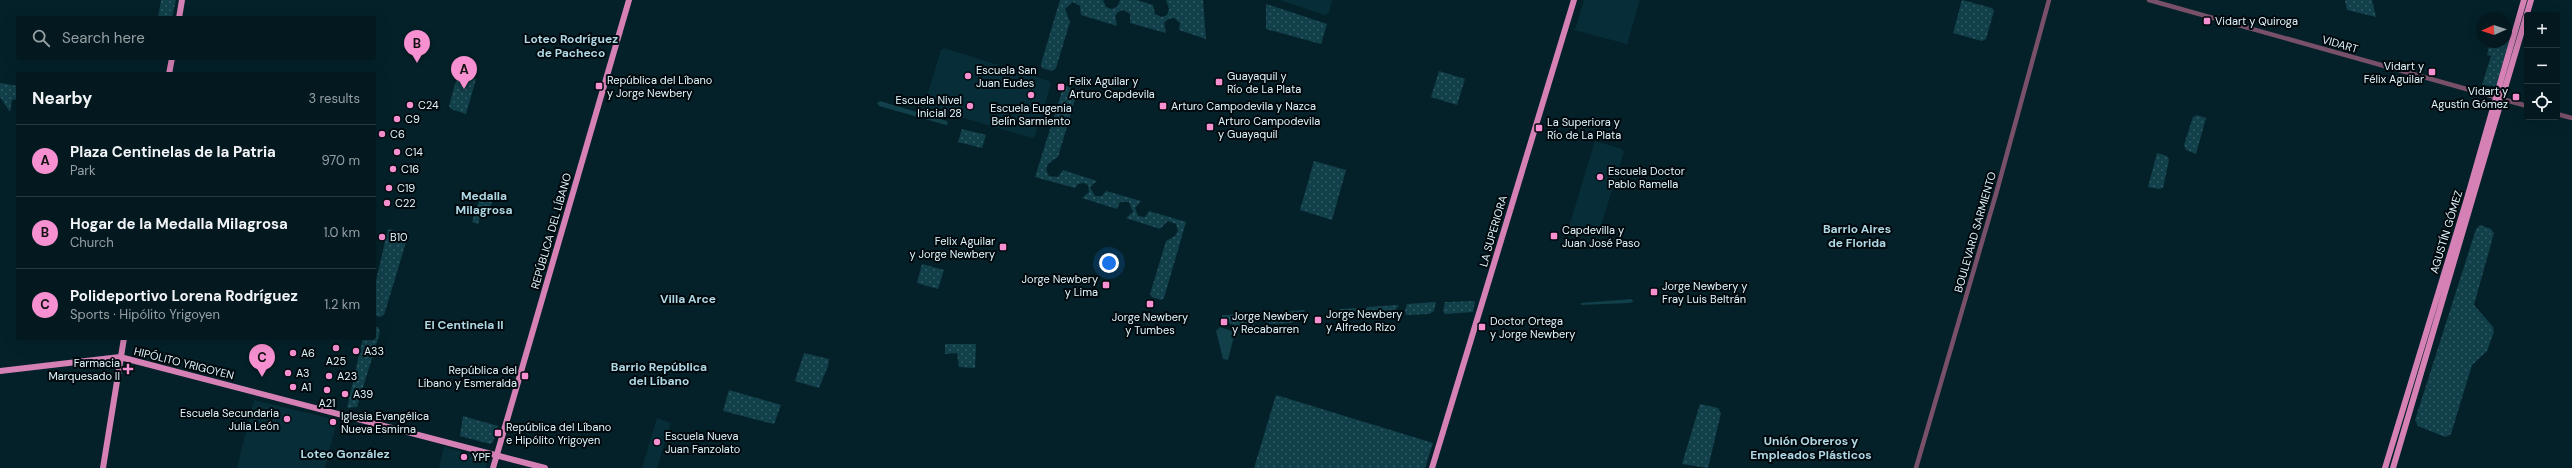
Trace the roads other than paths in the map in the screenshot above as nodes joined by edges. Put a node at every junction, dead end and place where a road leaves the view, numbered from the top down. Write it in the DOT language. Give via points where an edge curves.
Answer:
graph roads {
  1 [pos="182,0"];
  2 [pos="629,0"];
  3 [pos="1574,0"];
  4 [pos="2048,0"];
  5 [pos="2149,0"];
  6 [pos="2524,0"];
  7 [pos="2531,0"];
  8 [pos="179,16"];
  9 [pos="172,60"];
  10 [pos="170,72"];
  11 [pos="2500,98"];
  12 [pos="2524,105"];
  13 [pos="2560,115"];
  14 [pos="2572,118"];
  15 [pos="124,340"];
  16 [pos="120,357"];
  17 [pos="0,371"];
  18 [pos="497,454"];
  19 [pos="103,468"];
  20 [pos="493,468"];
  21 [pos="545,468"];
  22 [pos="1432,468"];
  23 [pos="1916,468"];
  24 [pos="2385,468"];
  25 [pos="2393,468"];
  1 -- 8 [label="main road"];
  2 -- 18 [label="main road, REPÚBLICA DEL LÍBANO"];
  3 -- 22 [label="main road, LA SUPERIORA"];
  4 -- 23 [label="street, BOULEVARD SARMIENTO" via="1996,194"];
  5 -- 11 [label="street, VIDART"];
  6 -- 11 [label="main road, AGUSTÍN GÓMEZ"];
  7 -- 11 [label="main road, AGUSTÍN GÓMEZ"];
  9 -- 10 [label="main road"];
  11 -- 12 [label="street, VIDART"];
  11 -- 24 [label="main road, AGUSTÍN GÓMEZ"];
  11 -- 25 [label="main road, AGUSTÍN GÓMEZ"];
  13 -- 14 [label="street"];
  15 -- 16 [label="main road"];
  16 -- 17 [label="main road, HIPÓLITO YRIGOYEN"];
  16 -- 18 [label="main road, HIPÓLITO YRIGOYEN"];
  16 -- 19 [label="main road"];
  18 -- 20 [label="main road, REPÚBLICA DEL LÍBANO"];
  18 -- 21 [label="main road, HIPÓLITO YRIGOYEN"];
}
